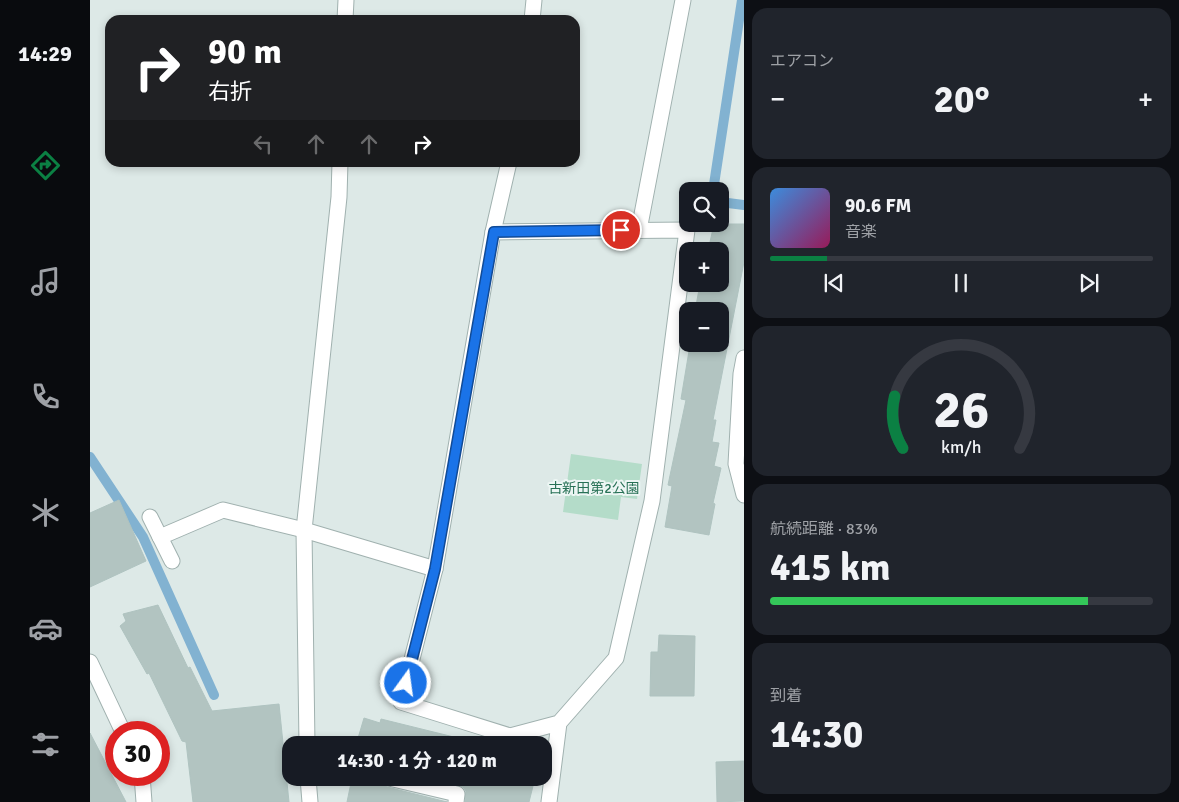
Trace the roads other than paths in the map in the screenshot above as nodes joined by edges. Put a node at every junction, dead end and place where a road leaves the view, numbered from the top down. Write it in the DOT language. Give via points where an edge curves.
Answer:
graph roads {
  1 [pos="346,0"];
  2 [pos="534,0"];
  3 [pos="683,0"];
  4 [pos="345,15"];
  5 [pos="532,15"];
  6 [pos="340,167"];
  7 [pos="508,167"];
  8 [pos="639,230"];
  9 [pos="494,232"];
  10 [pos="744,358"];
  11 [pos="742,375"];
  12 [pos="744,495"];
  13 [pos="150,517"];
  14 [pos="304,530"];
  15 [pos="160,538"];
  16 [pos="172,561"];
  17 [pos="435,569"];
  18 [pos="90,662"];
  19 [pos="118,721"];
  20 [pos="559,723"];
  21 [pos="306,736"];
  22 [pos="143,786"];
  23 [pos="309,786"];
  24 [pos="423,786"];
  25 [pos="144,802"];
  26 [pos="310,802"];
  27 [pos="456,802"];
  28 [pos="549,802"];
  1 -- 4 [label="street"];
  2 -- 5 [label="street"];
  3 -- 8 [label="street"];
  6 -- 14 [label="street"];
  7 -- 9 [label="street"];
  8 -- 9 [label="street"];
  8 -- 20 [label="street" via="687,230 652,501 616,658"];
  9 -- 17 [label="street"];
  10 -- 11 [label="street"];
  11 -- 12 [label="street" via="736,464"];
  13 -- 15 [label="street"];
  14 -- 15 [label="street" via="223,510"];
  14 -- 17 [label="street"];
  14 -- 21 [label="street"];
  15 -- 16 [label="street"];
  17 -- 20 [label="street" via="401,702 510,736"];
  18 -- 19 [label="street"];
  20 -- 28 [label="street"];
  22 -- 25 [label="street"];
  23 -- 26 [label="street"];
  24 -- 27 [label="street" via="457,794"];
}
